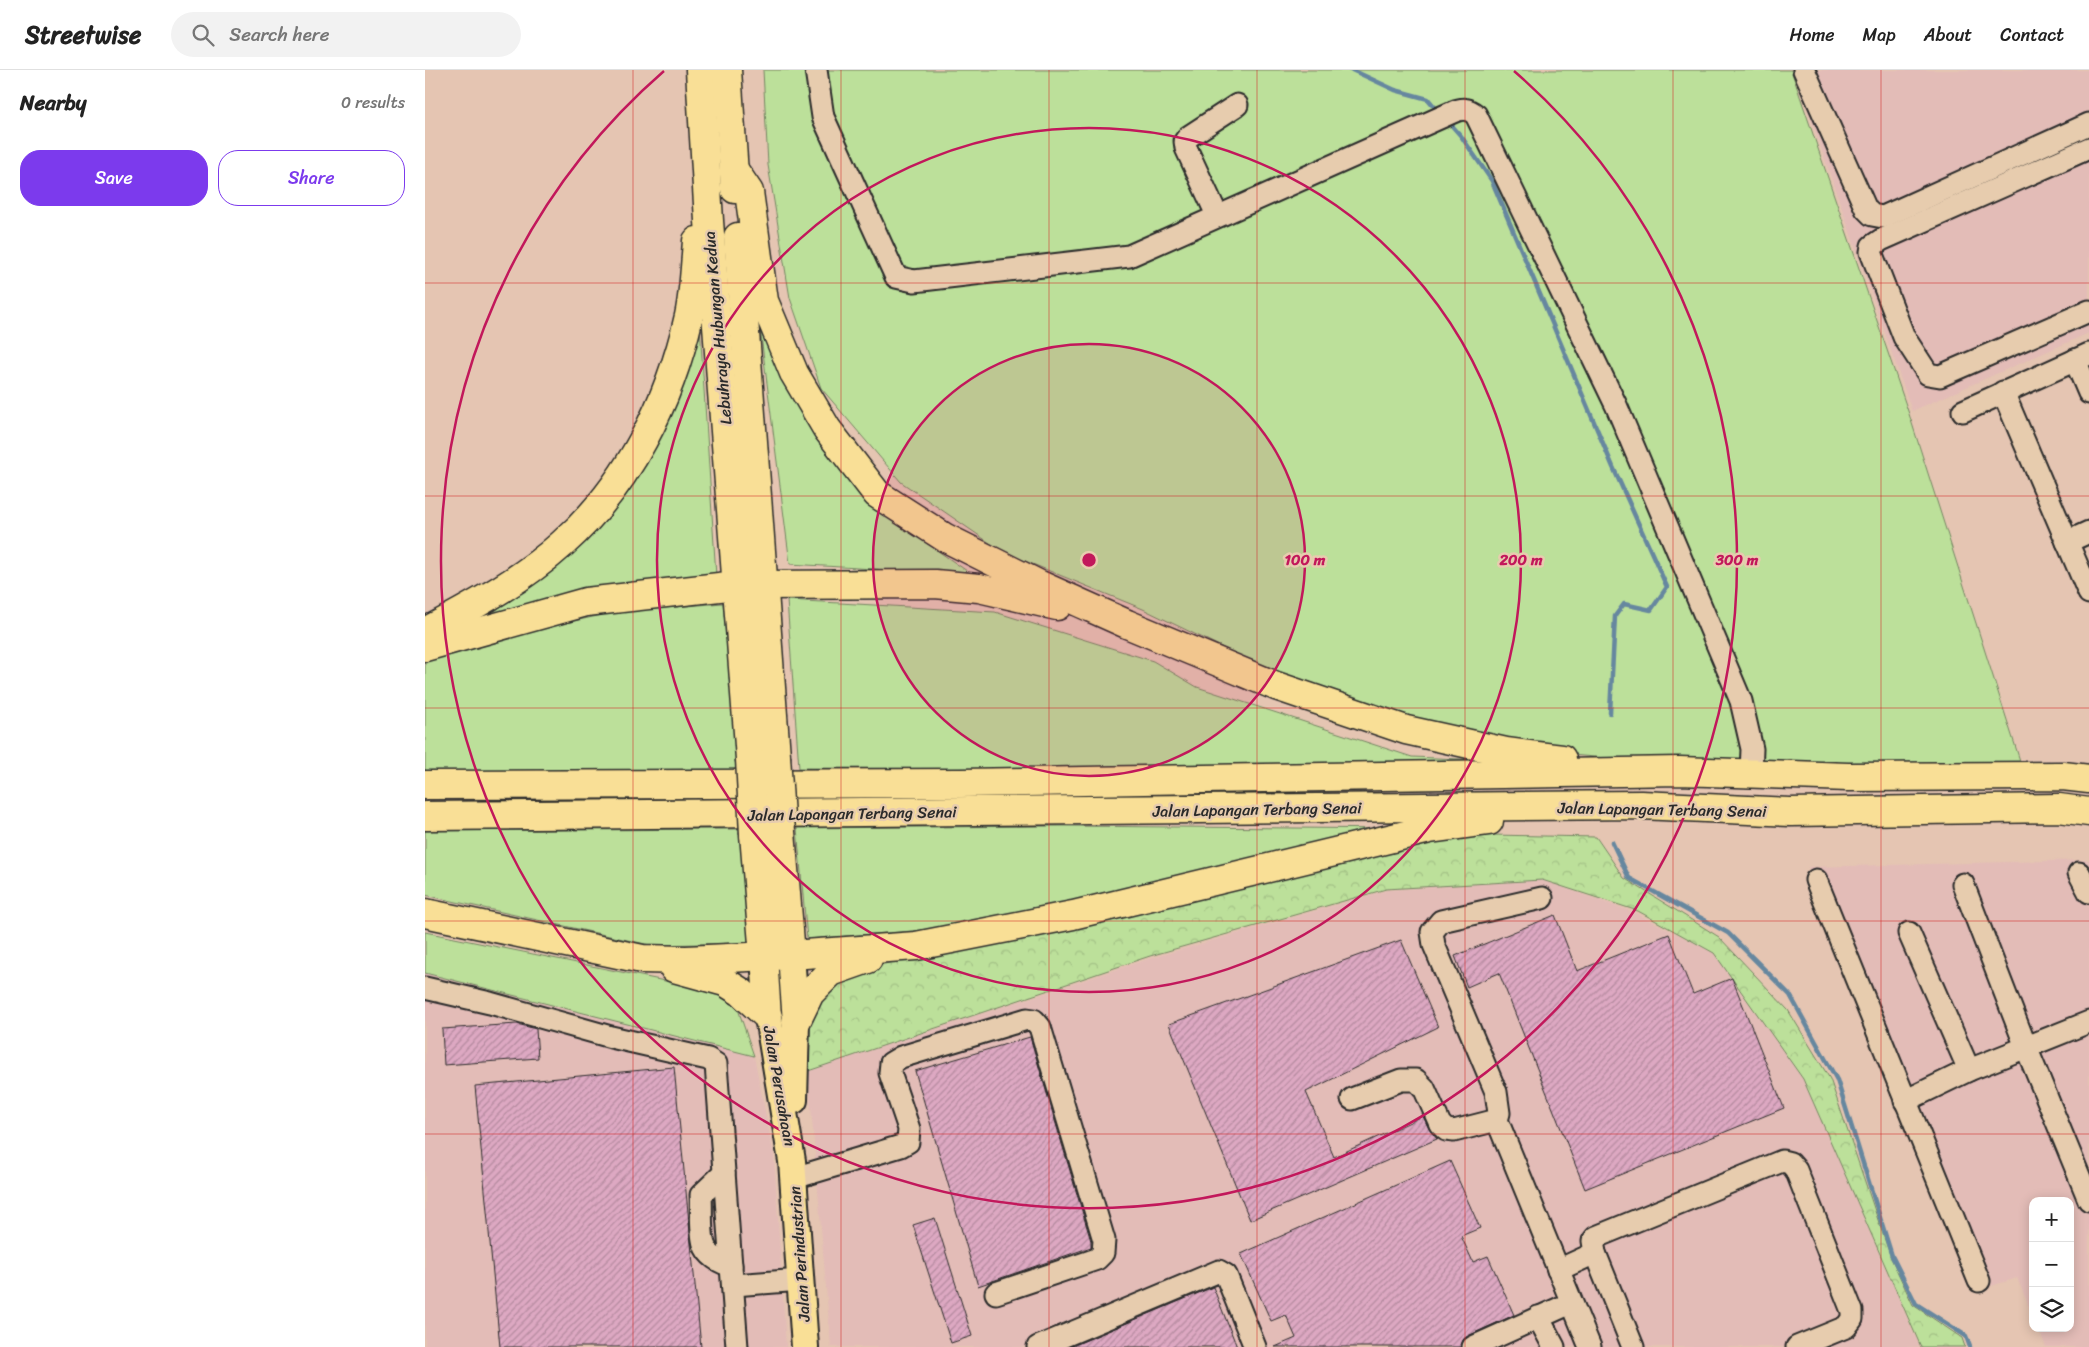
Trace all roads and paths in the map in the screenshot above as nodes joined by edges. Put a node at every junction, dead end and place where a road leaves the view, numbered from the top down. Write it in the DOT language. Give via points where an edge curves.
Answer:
graph roads {
  1 [pos="700,70"];
  2 [pos="727,70"];
  3 [pos="816,70"];
  4 [pos="1803,70"];
  5 [pos="1237,104"];
  6 [pos="2089,124"];
  7 [pos="703,126"];
  8 [pos="2089,148"];
  9 [pos="734,170"];
  10 [pos="1217,215"];
  11 [pos="2089,311"];
  12 [pos="2082,357"];
  13 [pos="2003,392"];
  14 [pos="2089,393"];
  15 [pos="1963,411"];
  16 [pos="2089,532"];
  17 [pos="2067,542"];
  18 [pos="750,585"];
  19 [pos="2089,594"];
  20 [pos="1127,624"];
  21 [pos="425,632"];
  22 [pos="425,647"];
  23 [pos="1681,771"];
  24 [pos="1751,773"];
  25 [pos="2089,779"];
  26 [pos="425,785"];
  27 [pos="1641,805"];
  28 [pos="2089,812"];
  29 [pos="425,816"];
  30 [pos="768,833"];
  31 [pos="2079,873"];
  32 [pos="1816,880"];
  33 [pos="1963,884"];
  34 [pos="2089,892"];
  35 [pos="1542,898"];
  36 [pos="425,913"];
  37 [pos="1909,933"];
  38 [pos="916,946"];
  39 [pos="791,955"];
  40 [pos="764,956"];
  41 [pos="642,960"];
  42 [pos="425,988"];
  43 [pos="768,1017"];
  44 [pos="796,1022"];
  45 [pos="2089,1022"];
  46 [pos="2026,1047"];
  47 [pos="1969,1070"];
  48 [pos="1352,1099"];
  49 [pos="1905,1101"];
  50 [pos="1497,1120"];
  51 [pos="793,1169"];
  52 [pos="2089,1200"];
  53 [pos="1595,1253"];
  54 [pos="1558,1270"];
  55 [pos="732,1275"];
  56 [pos="801,1280"];
  57 [pos="1979,1281"];
  58 [pos="995,1293"];
  59 [pos="1571,1303"];
  60 [pos="1539,1317"];
  61 [pos="737,1347"];
  62 [pos="805,1347"];
  63 [pos="1038,1347"];
  64 [pos="1255,1347"];
  65 [pos="1473,1347"];
  66 [pos="1554,1347"];
  67 [pos="1590,1347"];
  68 [pos="1633,1347"];
  69 [pos="1797,1347"];
  1 -- 7 [label="highway, Lebuhraya Hubungan Kedua"];
  2 -- 9 [label="highway, Lebuhraya Hubungan Kedua"];
  3 -- 10 [label="street" via="823,117 896,277 914,281 1129,256"];
  4 -- 6 [label="street" via="1866,209 1872,215 1883,217"];
  5 -- 10 [label="street" via="1185,141"];
  7 -- 18 [label="highway, Lebuhraya Hubungan Kedua"];
  7 -- 21 [label="highway" via="689,317 666,391 651,426 623,475 562,544 485,600"];
  8 -- 11 [label="street" via="1881,240 1872,246 1871,252 1904,337 1928,374 1941,376"];
  9 -- 18 [label="highway, Lebuhraya Hubungan Kedua"];
  9 -- 20 [label="highway" via="749,192 764,301 793,373 827,429 877,494 945,537"];
  10 -- 24 [label="street" via="1453,112 1465,109 1476,115 1616,405 1741,701 1752,750"];
  12 -- 13 [label="street"];
  12 -- 14 [label="street"];
  13 -- 15 [label="street"];
  13 -- 17 [label="street"];
  16 -- 17 [label="street"];
  17 -- 19 [label="street"];
  18 -- 20 [label="highway" via="935,584 979,588"];
  18 -- 22 [label="highway" via="586,602"];
  18 -- 30 [label="highway, bridge"];
  20 -- 23 [label="highway" via="1276,686 1406,730 1506,752"];
  23 -- 24 [label="highway, Jalan Lapangan Terbang Senai"];
  23 -- 26 [label="highway, Jalan Lapangan Terbang Senai" via="961,783"];
  24 -- 25 [label="highway, Jalan Lapangan Terbang Senai" via="2063,776"];
  27 -- 28 [label="highway, Jalan Lapangan Terbang Senai" via="1790,812 2059,808"];
  27 -- 29 [label="highway, Jalan Lapangan Terbang Senai"];
  27 -- 38 [label="highway" via="1588,814 1430,829 1073,915"];
  30 -- 39 [label="highway"];
  30 -- 40 [label="highway"];
  31 -- 34 [label="street"];
  32 -- 49 [label="street"];
  33 -- 46 [label="street"];
  35 -- 50 [label="street" via="1441,921 1432,932 1433,945 1496,1092"];
  36 -- 41 [label="highway"];
  37 -- 47 [label="street"];
  38 -- 39 [label="highway"];
  38 -- 44 [label="highway" via="831,972 809,993"];
  39 -- 40 [label="highway"];
  39 -- 44 [label="main road, Jalan Perusahaan"];
  40 -- 41 [label="highway"];
  40 -- 43 [label="main road, Jalan Perusahaan"];
  41 -- 43 [label="highway" via="725,982"];
  42 -- 55 [label="street" via="708,1059 716,1064 724,1173 701,1196 704,1245"];
  43 -- 51 [label="main road, Jalan Perusahaan"];
  44 -- 51 [label="main road, Jalan Perusahaan"];
  45 -- 46 [label="street"];
  46 -- 47 [label="street"];
  46 -- 52 [label="street"];
  47 -- 49 [label="street"];
  48 -- 50 [label="street" via="1401,1080 1416,1080 1424,1088 1446,1130 1454,1131"];
  49 -- 57 [label="street"];
  50 -- 54 [label="street"];
  51 -- 56 [label="main road, Jalan Perindustrian"];
  51 -- 58 [label="street" via="908,1142 909,1129 890,1073 891,1063 901,1057 1035,1020 1040,1027 1096,1212 1104,1240 1103,1252 1097,1259"];
  53 -- 54 [label="street"];
  53 -- 68 [label="street"];
  53 -- 69 [label="street" via="1593,1241 1596,1237 1782,1162 1790,1163 1796,1170 1852,1311 1846,1327"];
  54 -- 59 [label="street"];
  55 -- 56 [label="street"];
  55 -- 61 [label="street"];
  56 -- 62 [label="main road, Jalan Perindustrian"];
  59 -- 60 [label="street"];
  59 -- 67 [label="street"];
  60 -- 65 [label="street"];
  60 -- 66 [label="street"];
  63 -- 64 [label="street" via="1219,1271 1226,1275"];
}
